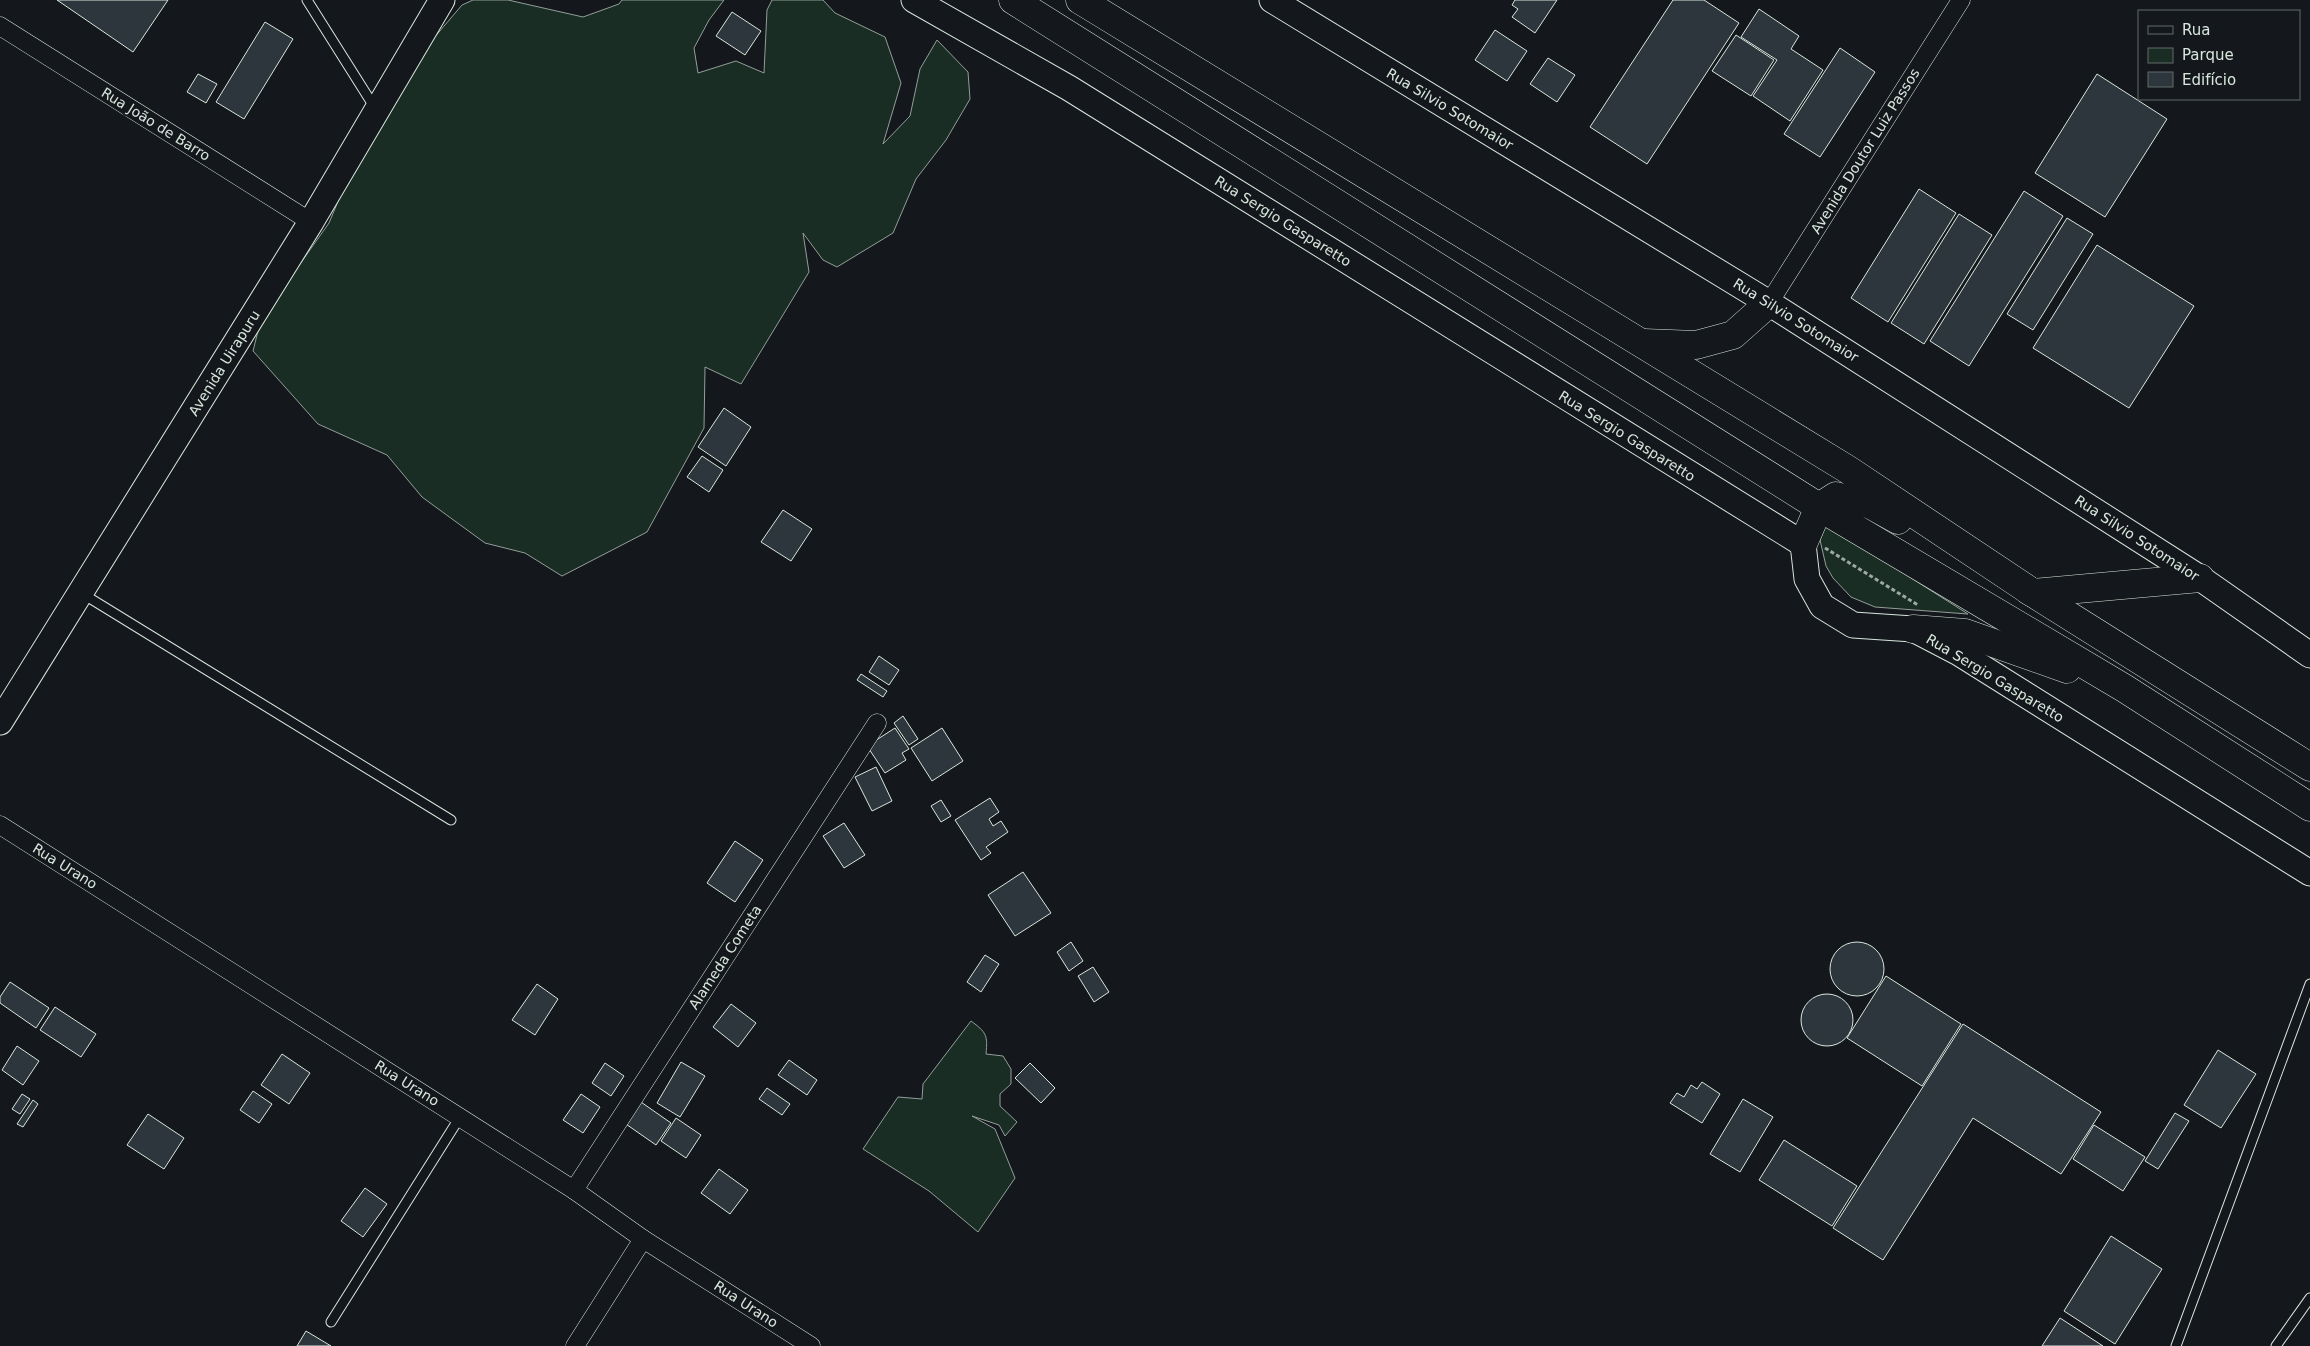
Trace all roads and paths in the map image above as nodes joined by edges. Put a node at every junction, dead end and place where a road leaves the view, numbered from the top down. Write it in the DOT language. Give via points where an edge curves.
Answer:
graph roads {
  1 [pos="307,0"];
  2 [pos="442,0"];
  3 [pos="914,0"];
  4 [pos="1013,0"];
  5 [pos="1080,0"];
  6 [pos="1272,0"];
  7 [pos="1962,0"];
  8 [pos="0,26"];
  9 [pos="377,111"];
  10 [pos="312,222"];
  11 [pos="1769,303"];
  12 [pos="1642,343"];
  13 [pos="1819,507"];
  14 [pos="1803,544"];
  15 [pos="2200,578"];
  16 [pos="80,593"];
  17 [pos="2033,593"];
  18 [pos="1913,629"];
  19 [pos="2310,655"];
  20 [pos="2124,688"];
  21 [pos="0,722"];
  22 [pos="877,723"];
  23 [pos="2310,767"];
  24 [pos="2310,807"];
  25 [pos="451,820"];
  26 [pos="0,825"];
  27 [pos="2310,873"];
  28 [pos="2310,984"];
  29 [pos="460,1117"];
  30 [pos="574,1190"];
  31 [pos="643,1239"];
  32 [pos="2310,1298"];
  33 [pos="331,1322"];
  34 [pos="2180,1345"];
  35 [pos="575,1346"];
  36 [pos="811,1346"];
  37 [pos="2276,1346"];
  1 -- 9 [label="lane"];
  2 -- 9 [label="street, Avenida Uirapuru"];
  3 -- 14 [label="street, Rua Sergio Gasparetto" via="1069,88"];
  4 -- 13 [label="highway"];
  5 -- 12 [label="highway"];
  6 -- 11 [label="street, Rua Silvio Sotomaior"];
  7 -- 11 [label="street, Avenida Doutor Luiz Passos"];
  8 -- 10 [label="street, Rua João de Barro"];
  9 -- 10 [label="street, Avenida Uirapuru"];
  10 -- 16 [label="street, Avenida Uirapuru"];
  11 -- 12 [label="highway" via="1733,335 1696,345"];
  11 -- 15 [label="street, Rua Silvio Sotomaior"];
  12 -- 17 [label="highway" via="1847,469"];
  13 -- 14 [label="highway"];
  13 -- 17 [label="highway" via="1836,496 1871,505"];
  13 -- 20 [label="highway"];
  14 -- 18 [label="street, Rua Sergio Gasparetto" via="1807,579 1822,606 1853,625"];
  15 -- 17 [label="highway"];
  15 -- 19 [label="street, Rua Silvio Sotomaior"];
  16 -- 21 [label="street, Avenida Uirapuru"];
  16 -- 25 [label="lane"];
  17 -- 23 [label="highway"];
  18 -- 20 [label="highway" via="1965,634"];
  18 -- 27 [label="street, Rua Sergio Gasparetto" via="1959,653"];
  20 -- 24 [label="highway"];
  22 -- 30 [label="street, Alameda Cometa"];
  26 -- 29 [label="street, Rua Urano"];
  28 -- 34 [label="lane"];
  29 -- 30 [label="street, Rua Urano"];
  29 -- 33 [label="lane"];
  30 -- 31 [label="street, Rua Urano"];
  31 -- 35 [label="street"];
  31 -- 36 [label="street, Rua Urano"];
  32 -- 37 [label="lane"];
}
